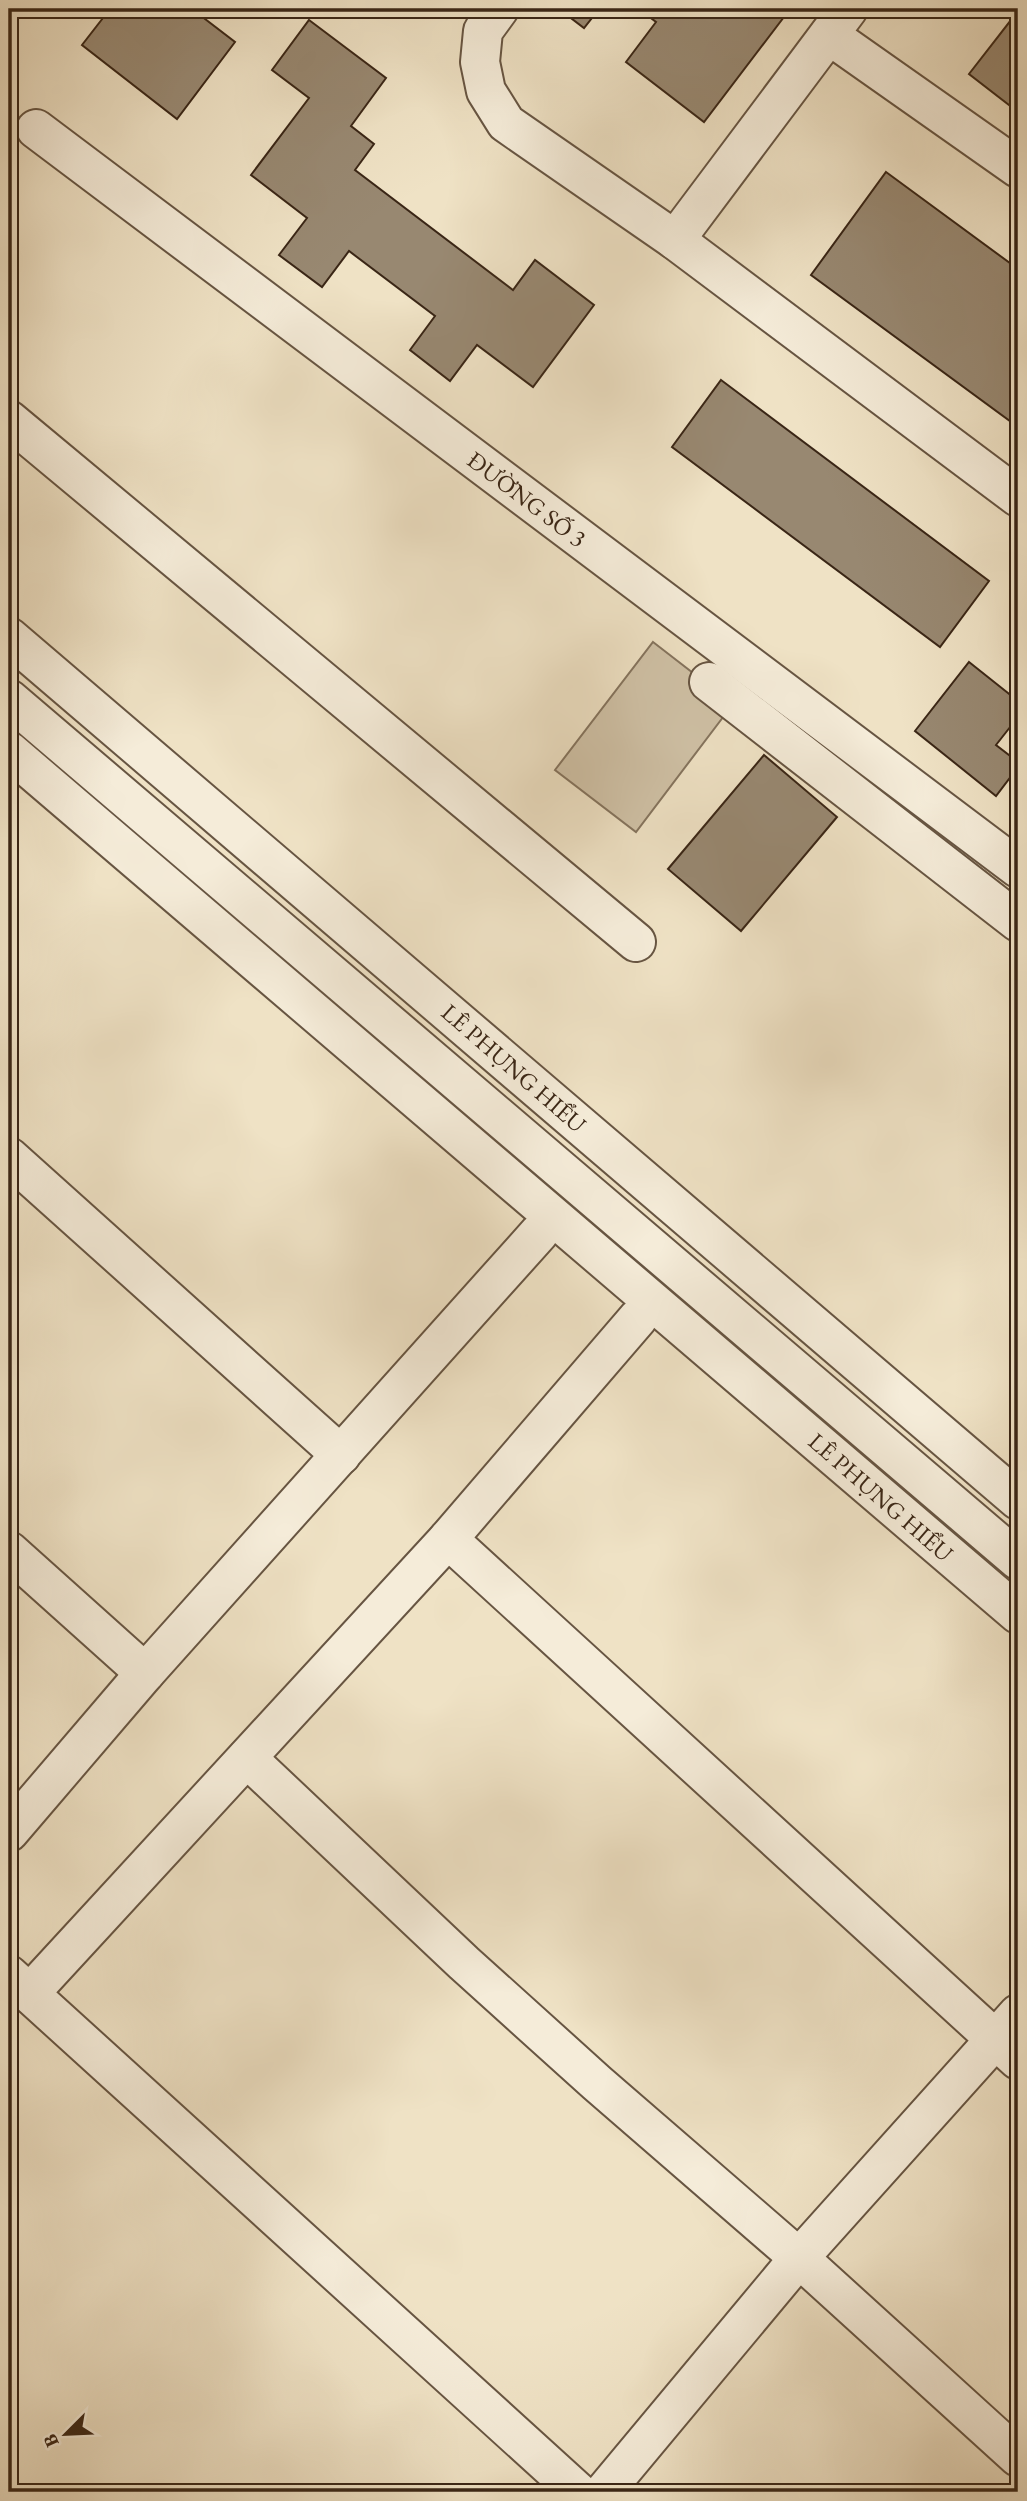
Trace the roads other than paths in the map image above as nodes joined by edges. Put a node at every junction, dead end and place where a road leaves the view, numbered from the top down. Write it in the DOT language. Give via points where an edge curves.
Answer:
graph roads {
  1 [pos="499,9"];
  2 [pos="839,22"];
  3 [pos="36,129"];
  4 [pos="1018,167"];
  5 [pos="675,240"];
  6 [pos="9,420"];
  7 [pos="1018,497"];
  8 [pos="9,637"];
  9 [pos="709,682"];
  10 [pos="9,699"];
  11 [pos="9,751"];
  12 [pos="9,781"];
  13 [pos="1018,868"];
  14 [pos="1018,922"];
  15 [pos="636,942"];
  16 [pos="9,1157"];
  17 [pos="539,1233"];
  18 [pos="638,1318"];
  19 [pos="341,1455"];
  20 [pos="1018,1500"];
  21 [pos="448,1539"];
  22 [pos="9,1551"];
  23 [pos="1018,1560"];
  24 [pos="1018,1614"];
  25 [pos="1018,1643"];
  26 [pos="145,1673"];
  27 [pos="247,1758"];
  28 [pos="9,1832"];
  29 [pos="19,1984"];
  30 [pos="1011,2038"];
  31 [pos="799,2258"];
  32 [pos="1018,2457"];
  33 [pos="578,2492"];
  34 [pos="604,2492"];
  1 -- 5 [label="street" via="483,31 480,62 486,91 506,123"];
  2 -- 4 [label="street"];
  2 -- 5 [label="street"];
  3 -- 13 [label="street, ĐƯỜNG SỐ 3"];
  5 -- 7 [label="street"];
  6 -- 15 [label="street"];
  8 -- 20 [label="street, LÊ PHỤNG HIỂU"];
  9 -- 14 [label="street"];
  10 -- 23 [label="street, LÊ PHỤNG HIỂU"];
  11 -- 24 [label="street, LÊ PHỤNG HIỂU"];
  12 -- 17 [label="street, LÊ PHỤNG HIỂU"];
  16 -- 19 [label="street"];
  17 -- 18 [label="street, LÊ PHỤNG HIỂU"];
  17 -- 19 [label="street"];
  18 -- 21 [label="street"];
  18 -- 25 [label="street, LÊ PHỤNG HIỂU"];
  19 -- 26 [label="street"];
  21 -- 27 [label="street"];
  21 -- 30 [label="street"];
  22 -- 26 [label="street"];
  26 -- 28 [label="street"];
  27 -- 29 [label="street"];
  27 -- 31 [label="street" via="597,2083"];
  29 -- 33 [label="street"];
  30 -- 31 [label="street"];
  31 -- 32 [label="street"];
  31 -- 34 [label="street"];
}
